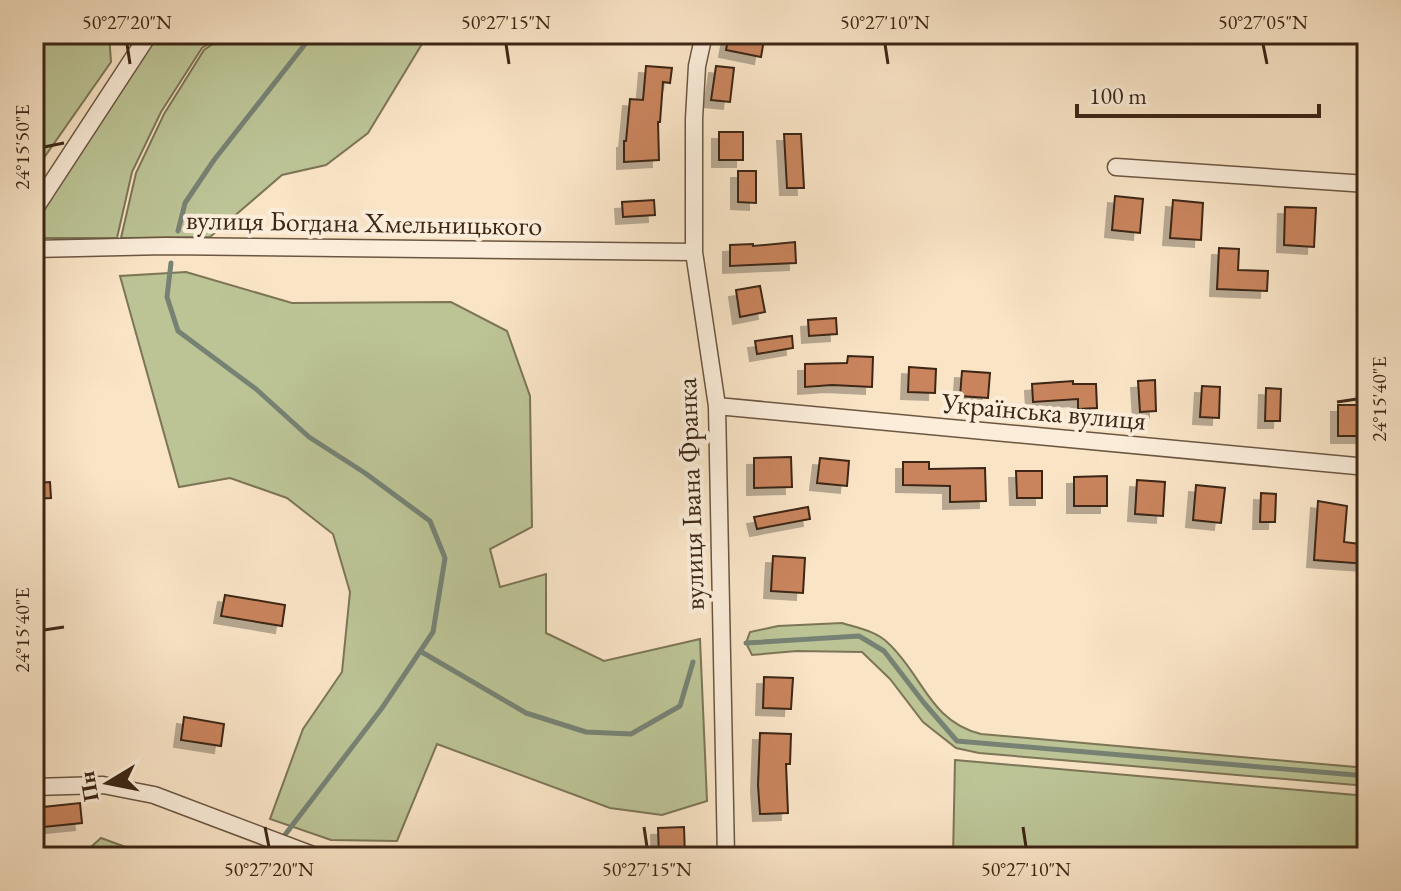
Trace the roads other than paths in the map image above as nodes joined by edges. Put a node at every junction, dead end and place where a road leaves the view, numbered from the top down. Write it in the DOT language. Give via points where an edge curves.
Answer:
graph roads {
  1 [pos="149,34"];
  2 [pos="704,34"];
  3 [pos="1116,167"];
  4 [pos="1367,184"];
  5 [pos="34,210"];
  6 [pos="34,249"];
  7 [pos="694,252"];
  8 [pos="717,406"];
  9 [pos="1367,467"];
  10 [pos="34,787"];
  11 [pos="318,857"];
  12 [pos="726,857"];
  1 -- 5 [label="street"];
  2 -- 7 [label="street, вулиця Івана Франка" via="694,119"];
  3 -- 4 [label="street"];
  6 -- 7 [label="street, вулиця Богдана Хмельницького"];
  7 -- 8 [label="street, вулиця Івана Франка"];
  8 -- 9 [label="street, Українська вулиця"];
  8 -- 12 [label="street, вулиця Івана Франка"];
  10 -- 11 [label="street" via="103,785 154,795"];
}
